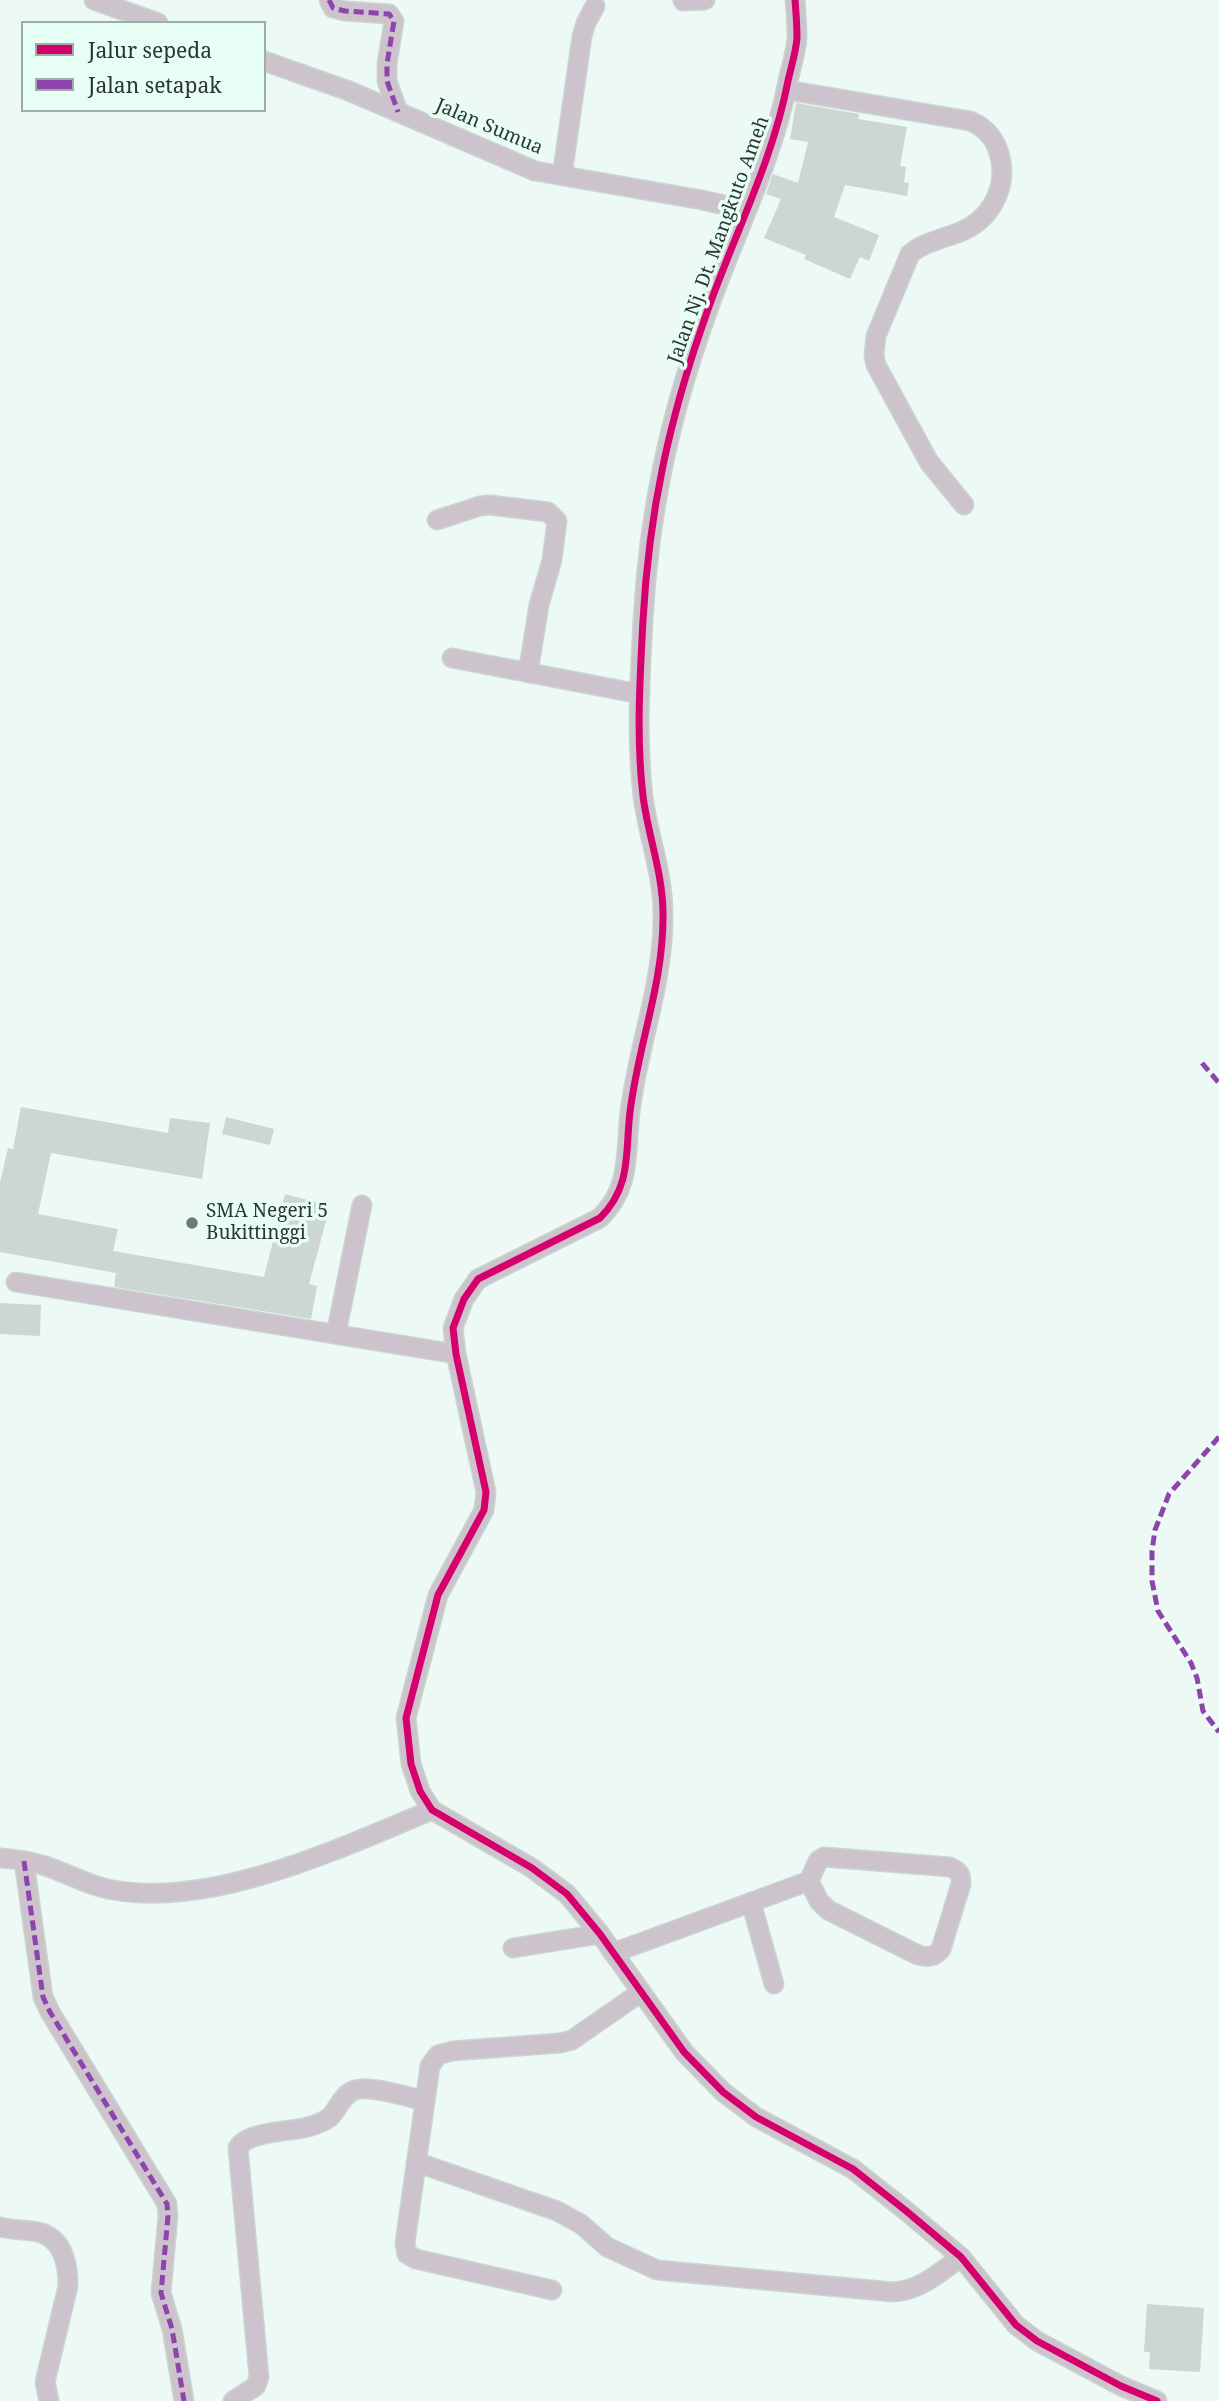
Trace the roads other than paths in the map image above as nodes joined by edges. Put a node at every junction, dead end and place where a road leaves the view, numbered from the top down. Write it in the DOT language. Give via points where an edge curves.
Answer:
graph roads {
  1 [pos="94,0"];
  2 [pos="329,0"];
  3 [pos="705,0"];
  4 [pos="795,0"];
  5 [pos="683,1"];
  6 [pos="595,6"];
  7 [pos="152,21"];
  8 [pos="266,62"];
  9 [pos="787,90"];
  10 [pos="398,112"];
  11 [pos="562,176"];
  12 [pos="747,210"];
  13 [pos="964,505"];
  14 [pos="437,520"];
  15 [pos="452,658"];
  16 [pos="528,673"];
  17 [pos="640,694"];
  18 [pos="362,1205"];
  19 [pos="16,1282"];
  20 [pos="336,1334"];
  21 [pos="456,1354"];
  22 [pos="432,1810"];
  23 [pos="0,1858"];
  24 [pos="24,1861"];
  25 [pos="809,1881"];
  26 [pos="751,1902"];
  27 [pos="600,1934"];
  28 [pos="513,1948"];
  29 [pos="613,1953"];
  30 [pos="774,1984"];
  31 [pos="641,1992"];
  32 [pos="425,2101"];
  33 [pos="416,2162"];
  34 [pos="0,2227"];
  35 [pos="961,2257"];
  36 [pos="552,2290"];
  37 [pos="49,2401"];
  38 [pos="184,2401"];
  39 [pos="233,2401"];
  40 [pos="1157,2401"];
  1 -- 7 [label="street"];
  2 -- 10 [label="street" via="333,8 389,14 394,21 387,81"];
  3 -- 5 [label="street"];
  4 -- 9 [label="street, Jalan Nj. Dt. Mangkuto Ameh" via="797,40"];
  6 -- 11 [label="street" via="582,36"];
  8 -- 10 [label="street, Jalan Sumua"];
  9 -- 12 [label="street, Jalan Nj. Dt. Mangkuto Ameh"];
  9 -- 13 [label="street" via="970,121 989,133 1000,155 1003,173 993,206 970,228 910,254 874,345 876,365 929,462"];
  10 -- 11 [label="street, Jalan Sumua" via="535,170"];
  11 -- 12 [label="street, Jalan Sumua"];
  12 -- 17 [label="street, Jalan Nj. Dt. Mangkuto Ameh" via="705,317 669,432 655,498"];
  14 -- 16 [label="street" via="491,505 548,512 557,521"];
  15 -- 16 [label="street"];
  16 -- 17 [label="street"];
  17 -- 21 [label="street, Jalan Nj. Dt. Mangkuto Ameh" via="643,799 662,881 662,943 639,1058 622,1185 600,1218 478,1279 453,1328"];
  18 -- 20 [label="street"];
  19 -- 20 [label="street"];
  20 -- 21 [label="street"];
  21 -- 22 [label="street, Jalan Nj. Dt. Mangkuto Ameh" via="486,1492 484,1510 438,1595 406,1718 411,1765"];
  22 -- 24 [label="street" via="302,1863 203,1890 113,1890"];
  22 -- 27 [label="street" via="532,1868 567,1894"];
  23 -- 24 [label="street"];
  24 -- 38 [label="street" via="43,1997 167,2204 161,2293"];
  25 -- 25 [label="street" via="818,1861 832,1856 950,1867 961,1876 941,1949 927,1958 828,1910"];
  25 -- 26 [label="street"];
  26 -- 29 [label="street"];
  26 -- 30 [label="street"];
  27 -- 28 [label="street"];
  27 -- 29 [label="street"];
  29 -- 31 [label="street"];
  31 -- 32 [label="street" via="572,2040 438,2055 430,2066"];
  31 -- 35 [label="street" via="684,2052 723,2092 755,2117 853,2169"];
  32 -- 33 [label="street"];
  32 -- 39 [label="street" via="353,2091 330,2117 316,2124 242,2141 238,2148 259,2377 256,2386"];
  33 -- 35 [label="street" via="557,2211 607,2247 657,2270 908,2292"];
  33 -- 36 [label="street" via="407,2254"];
  34 -- 37 [label="street" via="39,2232 59,2244 65,2258 68,2286 45,2382"];
  35 -- 40 [label="street" via="1016,2325 1037,2341"];
}
